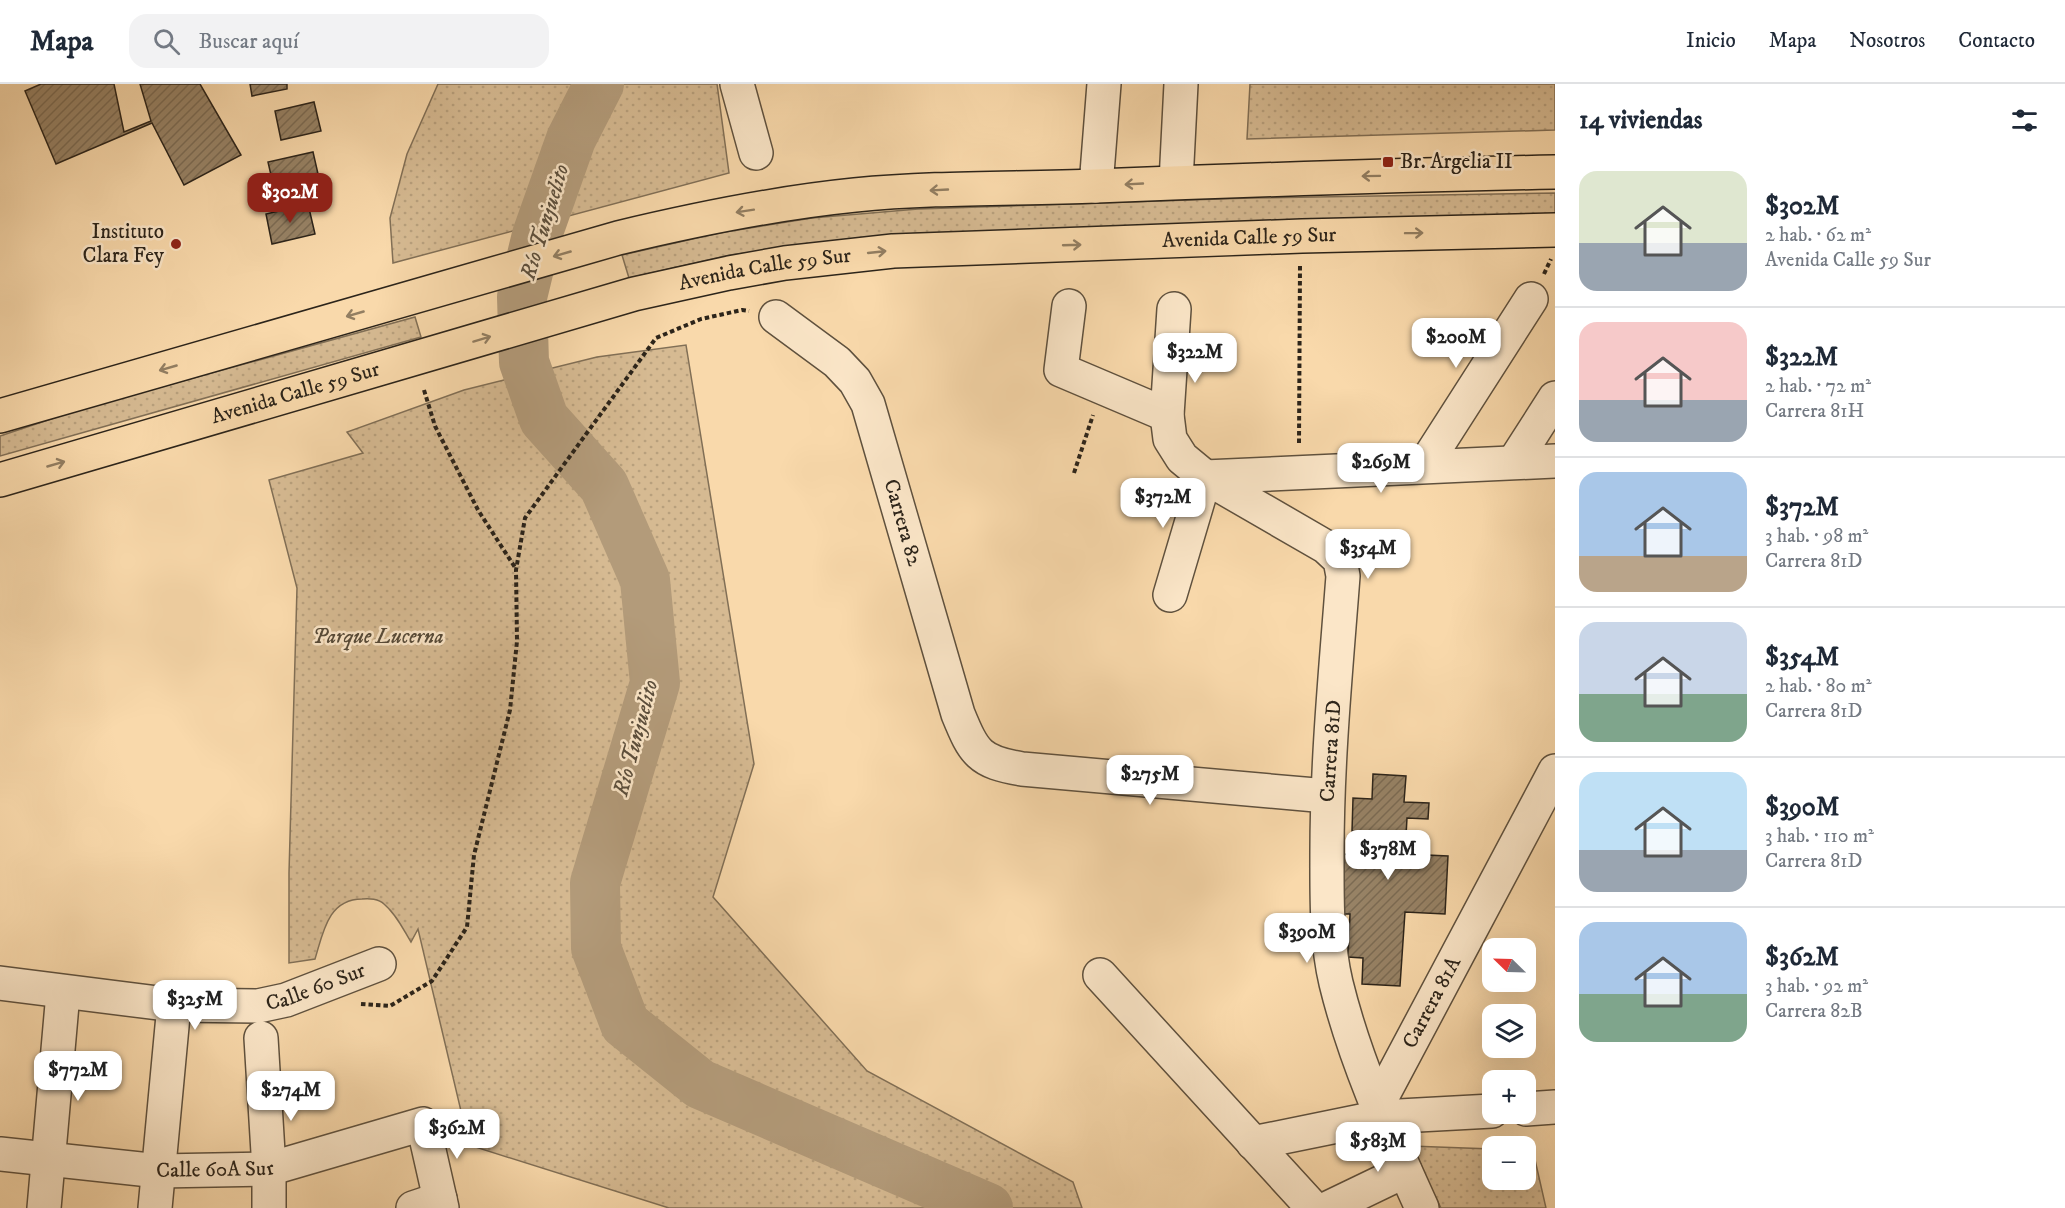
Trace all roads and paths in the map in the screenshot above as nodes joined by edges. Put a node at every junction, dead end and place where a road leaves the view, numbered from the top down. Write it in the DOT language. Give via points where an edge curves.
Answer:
graph roads {
  1 [pos="737,84"];
  2 [pos="1104,84"];
  3 [pos="1181,84"];
  4 [pos="756,153"];
  5 [pos="1555,172"];
  6 [pos="1176,182"];
  7 [pos="1096,186"];
  8 [pos="1555,230"];
  9 [pos="1302,236"];
  10 [pos="1555,262"];
  11 [pos="1537,263"];
  12 [pos="1300,268"];
  13 [pos="1312,268"];
  14 [pos="1531,299"];
  15 [pos="1069,306"];
  16 [pos="1174,309"];
  17 [pos="776,317"];
  18 [pos="1101,388"];
  19 [pos="424,390"];
  20 [pos="1555,398"];
  21 [pos="1167,415"];
  22 [pos="0,416"];
  23 [pos="1555,460"];
  24 [pos="1514,462"];
  25 [pos="1424,466"];
  26 [pos="1074,473"];
  27 [pos="1199,473"];
  28 [pos="1298,474"];
  29 [pos="0,480"];
  30 [pos="516,570"];
  31 [pos="1170,595"];
  32 [pos="1555,771"];
  33 [pos="1327,796"];
  34 [pos="379,964"];
  35 [pos="1100,975"];
  36 [pos="0,983"];
  37 [pos="63,993"];
  38 [pos="355,1004"];
  39 [pos="174,1005"];
  40 [pos="261,1038"];
  41 [pos="1555,1107"];
  42 [pos="1536,1108"];
  43 [pos="1379,1111"];
  44 [pos="1482,1111"];
  45 [pos="1253,1143"];
  46 [pos="0,1154"];
  47 [pos="47,1160"];
  48 [pos="269,1169"];
  49 [pos="159,1171"];
  50 [pos="1406,1171"];
  51 [pos="432,1205"];
  52 [pos="44,1208"];
  53 [pos="155,1208"];
  54 [pos="269,1208"];
  55 [pos="1313,1208"];
  56 [pos="1328,1208"];
  57 [pos="1422,1208"];
  1 -- 4 [label="street"];
  2 -- 7 [label="street"];
  3 -- 6 [label="street"];
  5 -- 6 [label="main road, one-way"];
  6 -- 7 [label="main road, one-way"];
  7 -- 22 [label="main road, one-way" via="856,195 734,212 618,238"];
  9 -- 8 [label="main road, Avenida Calle 59 Sur, one-way"];
  9 -- 12 [label="path"];
  29 -- 9 [label="main road, Avenida Calle 59 Sur, one-way" via="634,294 762,267 893,251"];
  10 -- 11 [label="path"];
  12 -- 13 [label="path"];
  12 -- 28 [label="path"];
  14 -- 25 [label="street"];
  15 -- 18 [label="street" via="1061,370"];
  16 -- 21 [label="street"];
  17 -- 30 [label="path" via="742,310 701,319 656,338 525,518"];
  17 -- 33 [label="street, Carrera 82" via="837,362 855,381 868,404 958,714 970,744 986,759 1022,769"];
  18 -- 21 [label="street"];
  18 -- 26 [label="path"];
  19 -- 30 [label="path" via="435,426 467,489"];
  20 -- 24 [label="street"];
  21 -- 27 [label="street" via="1170,439 1182,458"];
  23 -- 24 [label="street"];
  24 -- 25 [label="street"];
  25 -- 28 [label="street"];
  27 -- 28 [label="street"];
  27 -- 31 [label="street"];
  27 -- 33 [label="street, Carrera 81D" via="1326,547 1340,560 1343,576"];
  30 -- 38 [label="path" via="517,641 510,710 474,855 467,927 432,981 390,1006"];
  32 -- 43 [label="street, Carrera 81A"];
  33 -- 43 [label="street, Carrera 81D" via="1327,896 1336,982"];
  34 -- 39 [label="street, Calle 60 Sur" via="286,1000 258,1006"];
  35 -- 45 [label="street"];
  36 -- 37 [label="street, Calle 60 Sur"];
  37 -- 39 [label="street, Calle 60 Sur"];
  37 -- 47 [label="street"];
  39 -- 49 [label="street"];
  40 -- 48 [label="street"];
  41 -- 42 [label="street"];
  43 -- 44 [label="street"];
  43 -- 45 [label="street"];
  43 -- 50 [label="street, Carrera 81D"];
  45 -- 55 [label="street"];
  46 -- 47 [label="street, Calle 60A Sur"];
  47 -- 49 [label="street, Calle 60A Sur"];
  47 -- 52 [label="street"];
  48 -- 49 [label="street, Calle 60A Sur"];
  48 -- 51 [label="street, Calle 60A Sur" via="423,1124"];
  48 -- 54 [label="street"];
  49 -- 53 [label="street"];
  50 -- 56 [label="street"];
  50 -- 57 [label="street, Carrera 81D"];
}
